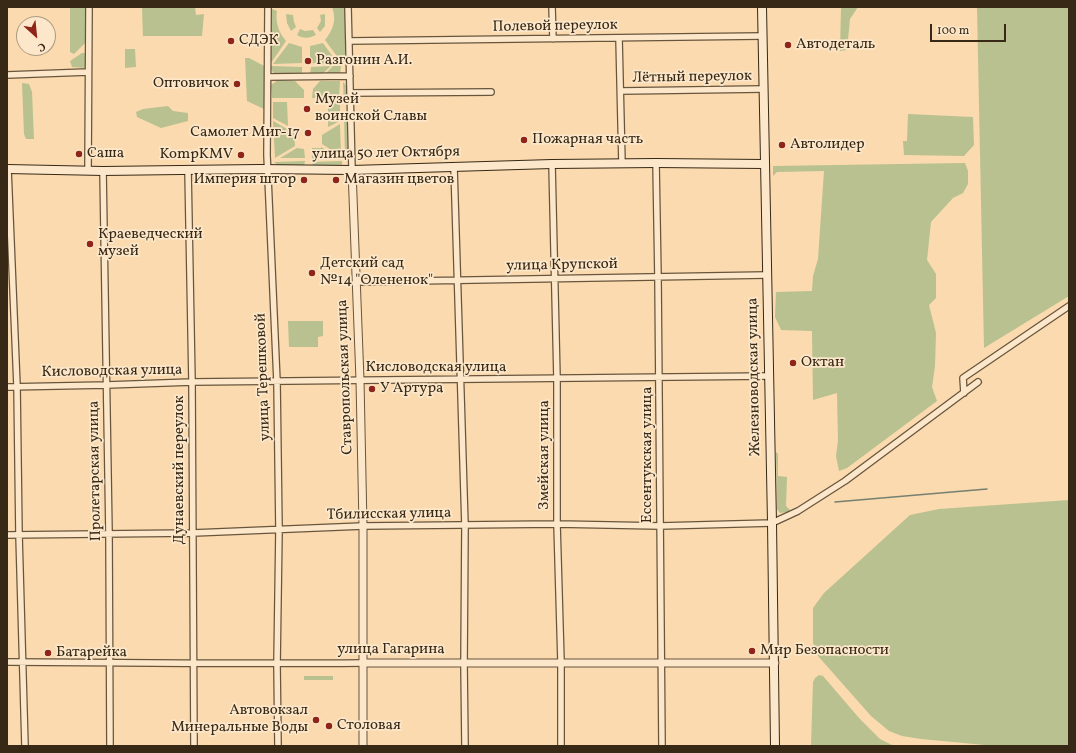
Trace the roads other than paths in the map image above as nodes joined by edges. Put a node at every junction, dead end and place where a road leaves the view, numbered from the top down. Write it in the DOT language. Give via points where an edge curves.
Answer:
graph roads {
  1 [pos="89,7"];
  2 [pos="268,7"];
  3 [pos="348,7"];
  4 [pos="552,7"];
  5 [pos="762,7"];
  6 [pos="762,36"];
  7 [pos="553,38"];
  8 [pos="619,38"];
  9 [pos="349,41"];
  10 [pos="88,72"];
  11 [pos="7,75"];
  12 [pos="350,76"];
  13 [pos="268,77"];
  14 [pos="763,89"];
  15 [pos="621,91"];
  16 [pos="491,92"];
  17 [pos="350,93"];
  18 [pos="656,163"];
  19 [pos="552,164"];
  20 [pos="622,164"];
  21 [pos="764,164"];
  22 [pos="454,167"];
  23 [pos="8,169"];
  24 [pos="268,169"];
  25 [pos="188,170"];
  26 [pos="352,170"];
  27 [pos="88,171"];
  28 [pos="103,172"];
  29 [pos="768,275"];
  30 [pos="555,278"];
  31 [pos="658,278"];
  32 [pos="457,280"];
  33 [pos="356,282"];
  34 [pos="1069,306"];
  35 [pos="659,376"];
  36 [pos="769,376"];
  37 [pos="461,379"];
  38 [pos="557,379"];
  39 [pos="360,380"];
  40 [pos="192,382"];
  41 [pos="277,382"];
  42 [pos="978,382"];
  43 [pos="7,386"];
  44 [pos="17,386"];
  45 [pos="107,386"];
  46 [pos="964,393"];
  47 [pos="772,523"];
  48 [pos="557,524"];
  49 [pos="363,526"];
  50 [pos="465,526"];
  51 [pos="660,526"];
  52 [pos="279,530"];
  53 [pos="193,533"];
  54 [pos="109,534"];
  55 [pos="7,535"];
  56 [pos="19,535"];
  57 [pos="7,662"];
  58 [pos="22,662"];
  59 [pos="109,662"];
  60 [pos="561,662"];
  61 [pos="363,663"];
  62 [pos="661,663"];
  63 [pos="775,663"];
  64 [pos="194,664"];
  65 [pos="277,664"];
  66 [pos="464,664"];
  67 [pos="25,746"];
  68 [pos="110,746"];
  69 [pos="194,746"];
  70 [pos="278,746"];
  71 [pos="363,746"];
  72 [pos="465,746"];
  73 [pos="561,746"];
  74 [pos="662,746"];
  75 [pos="776,746"];
  1 -- 10 [label="street"];
  2 -- 13 [label="street, улица Терешковой"];
  3 -- 9 [label="street, Ставропольская улица"];
  4 -- 7 [label="street"];
  5 -- 6 [label="main road, Железноводская улица"];
  6 -- 8 [label="street, Полевой переулок"];
  6 -- 14 [label="main road, Железноводская улица"];
  7 -- 8 [label="street, Полевой переулок"];
  7 -- 9 [label="street, Полевой переулок"];
  8 -- 15 [label="street"];
  9 -- 12 [label="street, Ставропольская улица"];
  10 -- 11 [label="street"];
  10 -- 27 [label="street"];
  12 -- 13 [label="street"];
  12 -- 17 [label="street, Ставропольская улица"];
  13 -- 24 [label="street, улица Терешковой"];
  14 -- 15 [label="street, Лётный переулок"];
  14 -- 21 [label="main road, Железноводская улица"];
  15 -- 20 [label="street"];
  16 -- 17 [label="street"];
  17 -- 26 [label="street, Ставропольская улица"];
  18 -- 20 [label="main road, улица 50 лет Октября"];
  18 -- 21 [label="main road, улица 50 лет Октября"];
  18 -- 31 [label="street, Ессентукская улица"];
  19 -- 20 [label="main road, улица 50 лет Октября"];
  19 -- 22 [label="main road, улица 50 лет Октября"];
  19 -- 30 [label="street, Змейская улица"];
  21 -- 29 [label="main road, Железноводская улица"];
  22 -- 26 [label="main road, улица 50 лет Октября"];
  22 -- 32 [label="street"];
  23 -- 27 [label="main road, улица 50 лет Октября"];
  23 -- 44 [label="street"];
  24 -- 25 [label="main road, улица 50 лет Октября"];
  24 -- 26 [label="main road, улица 50 лет Октября"];
  24 -- 41 [label="street, улица Терешковой"];
  25 -- 28 [label="main road, улица 50 лет Октября"];
  25 -- 40 [label="street, Дунаевский переулок"];
  26 -- 33 [label="street, Ставропольская улица"];
  27 -- 28 [label="main road, улица 50 лет Октября"];
  28 -- 45 [label="street, Пролетарская улица"];
  29 -- 31 [label="street, улица Крупской"];
  29 -- 36 [label="main road, Железноводская улица"];
  30 -- 31 [label="street, улица Крупской"];
  30 -- 32 [label="street, улица Крупской"];
  30 -- 38 [label="street, Змейская улица"];
  31 -- 35 [label="street, Ессентукская улица"];
  32 -- 33 [label="street, улица Крупской"];
  32 -- 37 [label="street"];
  33 -- 39 [label="street, Ставропольская улица"];
  34 -- 46 [label="street" via="963,378"];
  35 -- 36 [label="street, Кисловодская улица"];
  35 -- 38 [label="street, Кисловодская улица"];
  35 -- 51 [label="street, Ессентукская улица"];
  36 -- 47 [label="main road, Железноводская улица"];
  37 -- 38 [label="street, Кисловодская улица"];
  37 -- 39 [label="street, Кисловодская улица"];
  37 -- 50 [label="street"];
  38 -- 48 [label="street, Змейская улица"];
  39 -- 41 [label="street, Кисловодская улица"];
  39 -- 49 [label="street, Ставропольская улица"];
  40 -- 41 [label="street, Кисловодская улица"];
  40 -- 45 [label="street, Кисловодская улица"];
  40 -- 53 [label="street, Дунаевский переулок"];
  41 -- 52 [label="street, улица Терешковой"];
  42 -- 46 [label="street"];
  43 -- 44 [label="street, Кисловодская улица"];
  44 -- 45 [label="street, Кисловодская улица"];
  44 -- 56 [label="street"];
  45 -- 54 [label="street, Пролетарская улица"];
  46 -- 47 [label="street" via="845,481 798,511"];
  47 -- 51 [label="street, Тбилисская улица"];
  47 -- 63 [label="main road, Железноводская улица"];
  48 -- 50 [label="street, Тбилисская улица"];
  48 -- 51 [label="street, Тбилисская улица"];
  48 -- 60 [label="street, Змейская улица"];
  49 -- 50 [label="street, Тбилисская улица"];
  49 -- 52 [label="street, Тбилисская улица"];
  49 -- 61 [label="street, Ставропольская улица"];
  50 -- 66 [label="street"];
  51 -- 62 [label="street, Ессентукская улица"];
  52 -- 53 [label="street, Тбилисская улица"];
  52 -- 65 [label="street, улица Терешковой"];
  53 -- 54 [label="street, Тбилисская улица"];
  53 -- 64 [label="street, Дунаевский переулок"];
  54 -- 56 [label="street, Тбилисская улица"];
  54 -- 59 [label="street, Пролетарская улица"];
  55 -- 56 [label="street, Тбилисская улица"];
  56 -- 58 [label="street"];
  57 -- 58 [label="street, улица Гагарина"];
  58 -- 59 [label="street, улица Гагарина"];
  58 -- 67 [label="street"];
  59 -- 64 [label="street, улица Гагарина"];
  59 -- 68 [label="street, Пролетарская улица"];
  60 -- 62 [label="street, улица Гагарина"];
  60 -- 66 [label="street, улица Гагарина"];
  60 -- 73 [label="street, Змейская улица"];
  61 -- 65 [label="street, улица Гагарина"];
  61 -- 66 [label="street, улица Гагарина"];
  61 -- 71 [label="street, Ставропольская улица"];
  62 -- 63 [label="street, улица Гагарина"];
  62 -- 74 [label="street, Ессентукская улица"];
  63 -- 75 [label="main road, Железноводская улица"];
  64 -- 65 [label="street, улица Гагарина"];
  64 -- 69 [label="street, Дунаевский переулок"];
  65 -- 70 [label="street, улица Терешковой"];
  66 -- 72 [label="street"];
}
